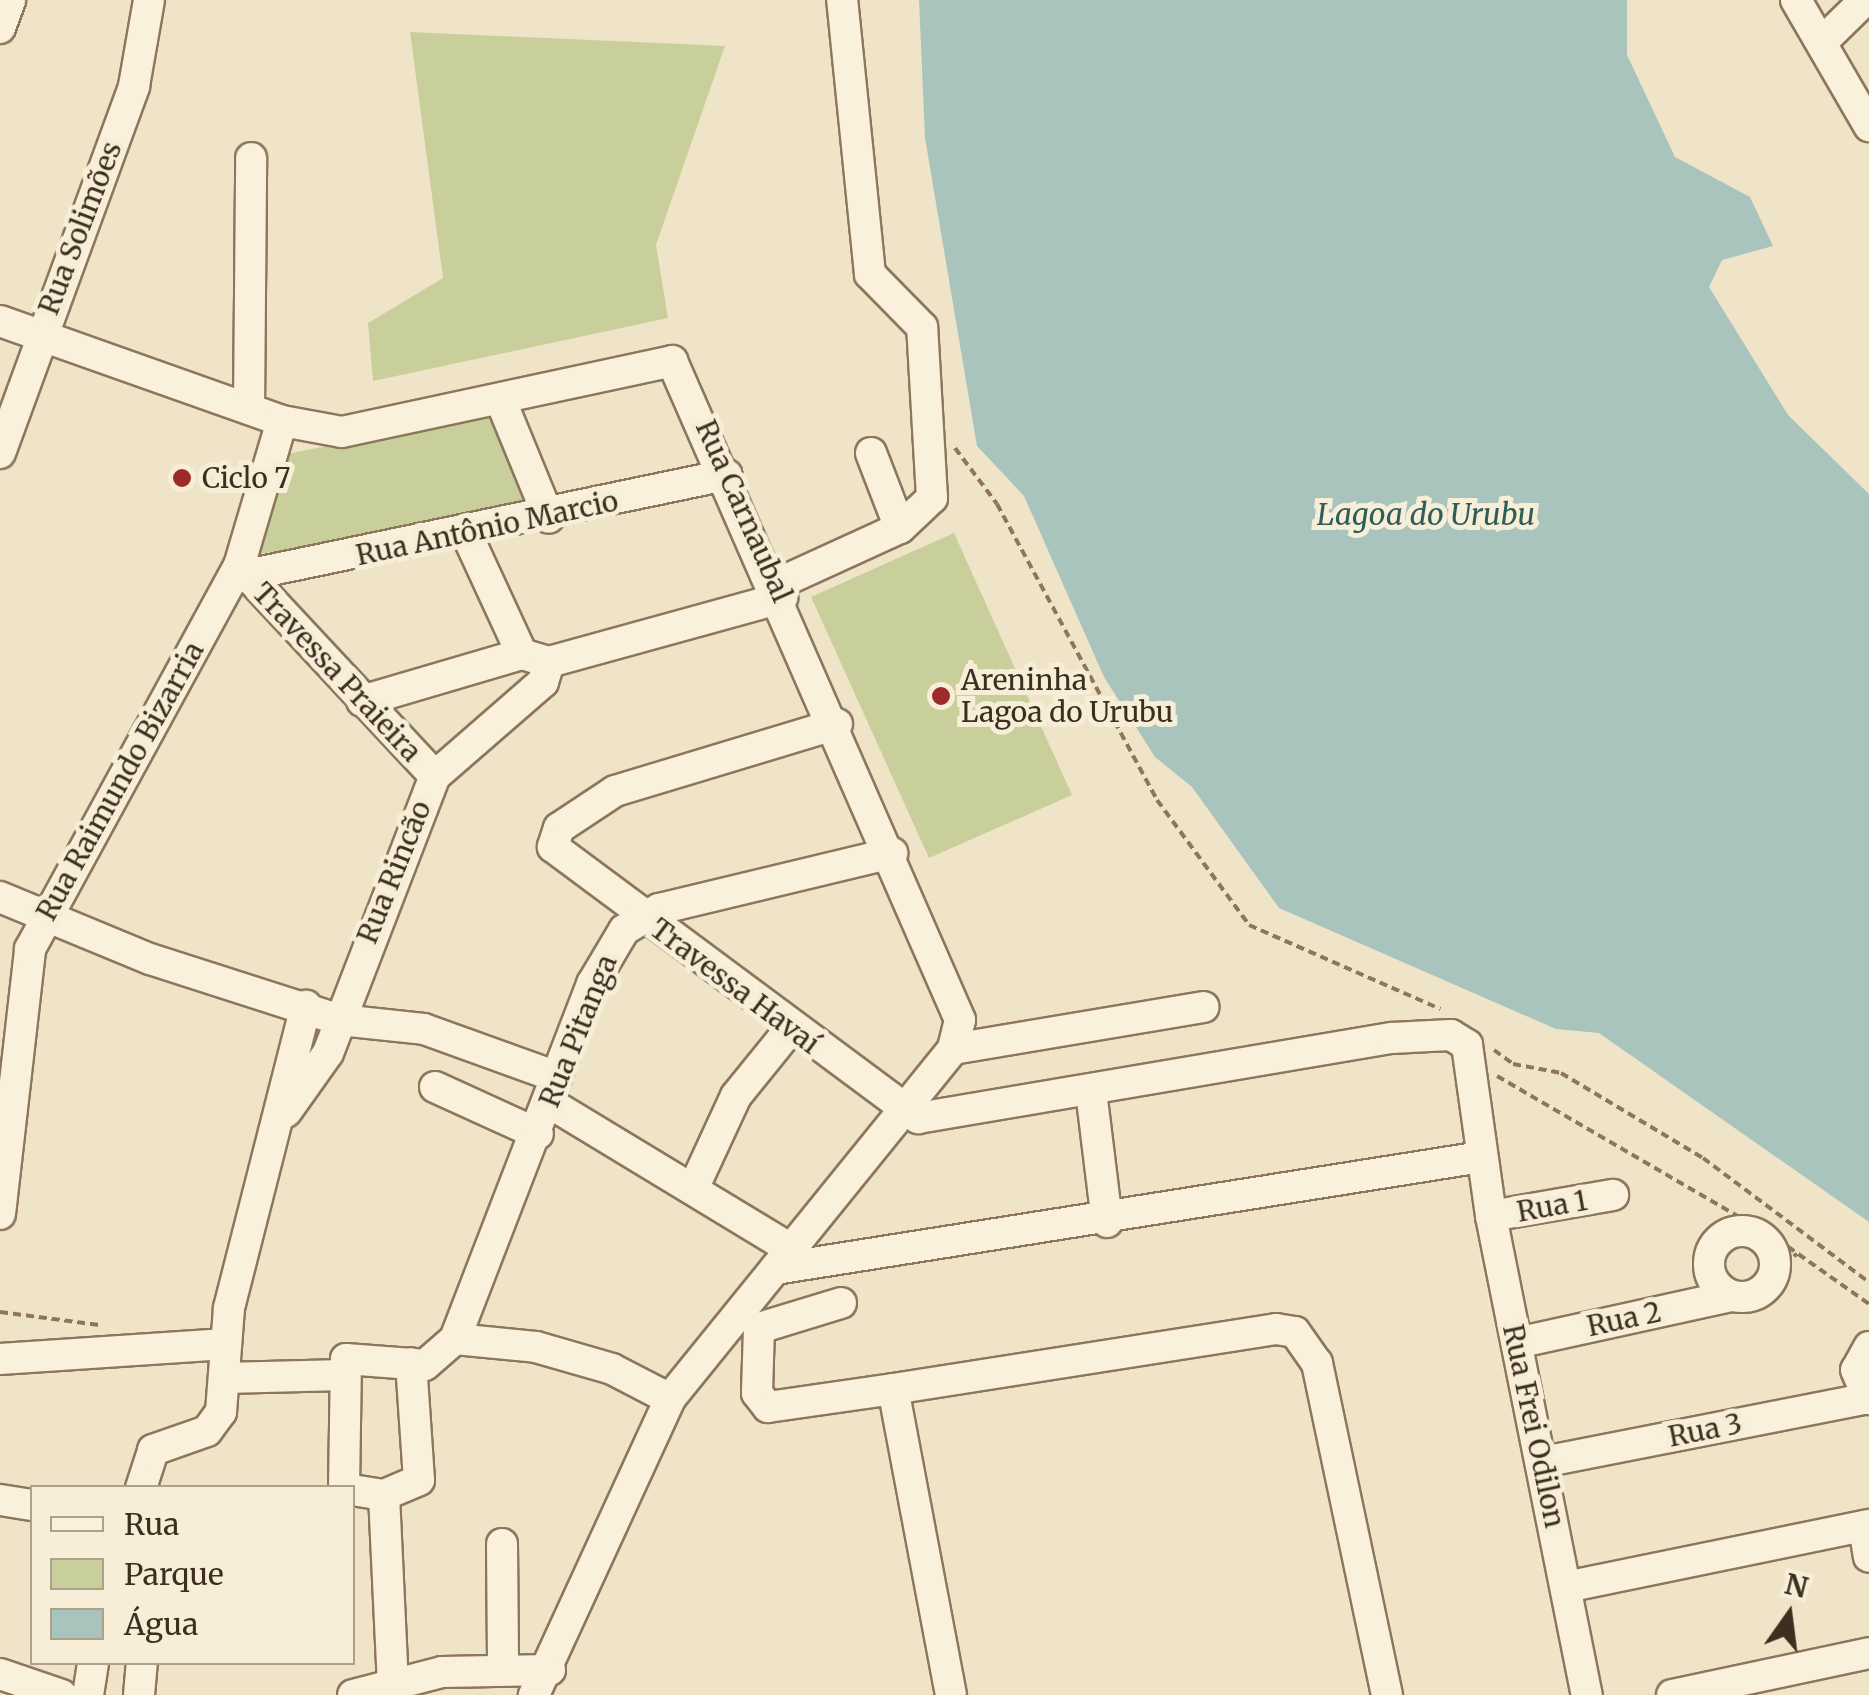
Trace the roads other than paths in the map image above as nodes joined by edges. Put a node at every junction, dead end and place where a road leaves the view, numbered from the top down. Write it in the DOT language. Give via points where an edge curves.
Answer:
graph roads {
  1 [pos="10,0"];
  2 [pos="149,0"];
  3 [pos="842,0"];
  4 [pos="1796,0"];
  5 [pos="1865,0"];
  6 [pos="0,28"];
  7 [pos="1824,41"];
  8 [pos="1869,126"];
  9 [pos="251,158"];
  10 [pos="0,321"];
  11 [pos="40,335"];
  12 [pos="501,401"];
  13 [pos="249,408"];
  14 [pos="282,420"];
  15 [pos="0,453"];
  16 [pos="871,453"];
  17 [pos="727,475"];
  18 [pos="550,518"];
  19 [pos="900,528"];
  20 [pos="467,534"];
  21 [pos="243,571"];
  22 [pos="780,591"];
  23 [pos="535,658"];
  24 [pos="362,701"];
  25 [pos="837,724"];
  26 [pos="436,776"];
  27 [pos="892,853"];
  28 [pos="0,897"];
  29 [pos="44,913"];
  30 [pos="641,915"];
  31 [pos="306,1006"];
  32 [pos="1203,1007"];
  33 [pos="340,1020"];
  34 [pos="791,1028"];
  35 [pos="953,1049"];
  36 [pos="436,1087"];
  37 [pos="552,1089"];
  38 [pos="1091,1091"];
  39 [pos="902,1112"];
  40 [pos="284,1115"];
  41 [pos="538,1134"];
  42 [pos="1482,1157"];
  43 [pos="694,1189"];
  44 [pos="1613,1195"];
  45 [pos="0,1214"];
  46 [pos="1491,1216"];
  47 [pos="1107,1222"];
  48 [pos="783,1259"];
  49 [pos="1731,1296"];
  50 [pos="840,1304"];
  51 [pos="455,1340"];
  52 [pos="1517,1342"];
  53 [pos="226,1344"];
  54 [pos="1869,1346"];
  55 [pos="0,1359"];
  56 [pos="412,1363"];
  57 [pos="344,1375"];
  58 [pos="224,1378"];
  59 [pos="893,1389"];
  60 [pos="1868,1398"];
  61 [pos="670,1399"];
  62 [pos="1543,1462"];
  63 [pos="142,1485"];
  64 [pos="344,1485"];
  65 [pos="355,1490"];
  66 [pos="384,1495"];
  67 [pos="0,1500"];
  68 [pos="30,1504"];
  69 [pos="1866,1526"];
  70 [pos="502,1544"];
  71 [pos="1869,1556"];
  72 [pos="1566,1587"];
  73 [pos="1869,1653"];
  74 [pos="142,1665"];
  75 [pos="503,1666"];
  76 [pos="0,1674"];
  77 [pos="546,1687"];
  78 [pos="394,1688"];
  79 [pos="62,1695"];
  80 [pos="139,1695"];
  81 [pos="354,1695"];
  82 [pos="951,1695"];
  83 [pos="1388,1695"];
  84 [pos="1587,1695"];
  85 [pos="1672,1695"];
  1 -- 6 [label="street"];
  2 -- 11 [label="street, Rua Solimões" via="134,86"];
  3 -- 19 [label="street" via="870,274 922,327 932,498"];
  4 -- 7 [label="street"];
  5 -- 7 [label="street"];
  7 -- 8 [label="street"];
  9 -- 13 [label="street"];
  10 -- 11 [label="street, Rua Carnaubal"];
  11 -- 13 [label="street, Rua Carnaubal"];
  11 -- 15 [label="street, Rua Solimões"];
  12 -- 14 [label="street, Rua Carnaubal" via="342,432"];
  12 -- 17 [label="street, Rua Carnaubal" via="672,361"];
  12 -- 18 [label="street"];
  13 -- 14 [label="street, Rua Carnaubal"];
  14 -- 21 [label="street, Rua Raimundo Bizarria"];
  16 -- 19 [label="street"];
  17 -- 18 [label="street, Rua Antônio Marcio"];
  17 -- 22 [label="street, Rua Carnaubal"];
  18 -- 20 [label="street, Rua Antônio Marcio"];
  19 -- 22 [label="street"];
  20 -- 21 [label="street, Rua Antônio Marcio"];
  20 -- 23 [label="street"];
  21 -- 24 [label="street, Travessa Praieira"];
  21 -- 29 [label="street, Rua Raimundo Bizarria"];
  22 -- 23 [label="street"];
  22 -- 25 [label="street, Rua Carnaubal"];
  23 -- 24 [label="street"];
  23 -- 26 [label="street, Rua Rincão" via="543,682"];
  24 -- 26 [label="street, Travessa Praieira"];
  25 -- 27 [label="street, Rua Carnaubal"];
  25 -- 30 [label="street, Travessa Havaí" via="615,791 552,838 568,860"];
  26 -- 33 [label="street, Rua Rincão" via="405,835"];
  27 -- 30 [label="street"];
  27 -- 35 [label="street, Rua Carnaubal" via="960,1020"];
  28 -- 29 [label="street"];
  29 -- 31 [label="street" via="150,959"];
  29 -- 45 [label="street, Rua Raimundo Bizarria" via="24,989"];
  30 -- 34 [label="street, Travessa Havaí"];
  30 -- 37 [label="street, Rua Pitanga" via="609,949"];
  31 -- 33 [label="street"];
  31 -- 40 [label="street, Rua Rincão"];
  32 -- 35 [label="street"];
  33 -- 37 [label="street" via="424,1029"];
  33 -- 40 [label="street, Rua Rincão" via="318,1072"];
  34 -- 39 [label="street, Travessa Havaí"];
  34 -- 43 [label="street" via="710,1145"];
  35 -- 39 [label="street"];
  36 -- 41 [label="street"];
  37 -- 41 [label="street, Rua Pitanga"];
  37 -- 43 [label="street"];
  38 -- 39 [label="street" via="960,1118"];
  38 -- 42 [label="street, Rua Frei Odilon" via="1428,1034 1481,1054"];
  38 -- 47 [label="street"];
  39 -- 48 [label="street"];
  40 -- 53 [label="street, Rua Rincão"];
  41 -- 51 [label="street, Rua Pitanga"];
  42 -- 46 [label="street, Rua Frei Odilon"];
  42 -- 47 [label="street"];
  43 -- 48 [label="street"];
  44 -- 46 [label="street, Rua 1"];
  46 -- 52 [label="street, Rua Frei Odilon"];
  47 -- 48 [label="street"];
  48 -- 61 [label="street"];
  49 -- 49 [label="street, Rua 2" via="1762,1292 1786,1263 1746,1231 1724,1236 1709,1272"];
  49 -- 52 [label="street, Rua 2"];
  50 -- 59 [label="street" via="759,1328 757,1393 768,1407"];
  51 -- 56 [label="street" via="432,1362"];
  51 -- 61 [label="street" via="577,1355"];
  52 -- 62 [label="street, Rua Frei Odilon"];
  53 -- 55 [label="street"];
  53 -- 58 [label="street, Rua Rincão"];
  54 -- 60 [label="street, Rua 3" via="1856,1370"];
  56 -- 57 [label="street" via="346,1360"];
  56 -- 66 [label="street" via="419,1480"];
  57 -- 58 [label="street"];
  57 -- 64 [label="street"];
  58 -- 63 [label="street, Rua Rincão" via="216,1424 152,1450"];
  59 -- 82 [label="street"];
  59 -- 83 [label="street" via="1295,1332 1317,1364"];
  60 -- 62 [label="street, Rua 3"];
  61 -- 77 [label="street"];
  62 -- 72 [label="street, Rua Frei Odilon"];
  65 -- 66 [label="street"];
  66 -- 78 [label="street"];
  67 -- 68 [label="street"];
  69 -- 71 [label="street"];
  69 -- 72 [label="street"];
  70 -- 75 [label="street"];
  72 -- 84 [label="street, Rua Frei Odilon"];
  73 -- 85 [label="street"];
  74 -- 80 [label="street"];
  75 -- 77 [label="street"];
  75 -- 78 [label="street"];
  76 -- 79 [label="street"];
  78 -- 81 [label="street"];
}
